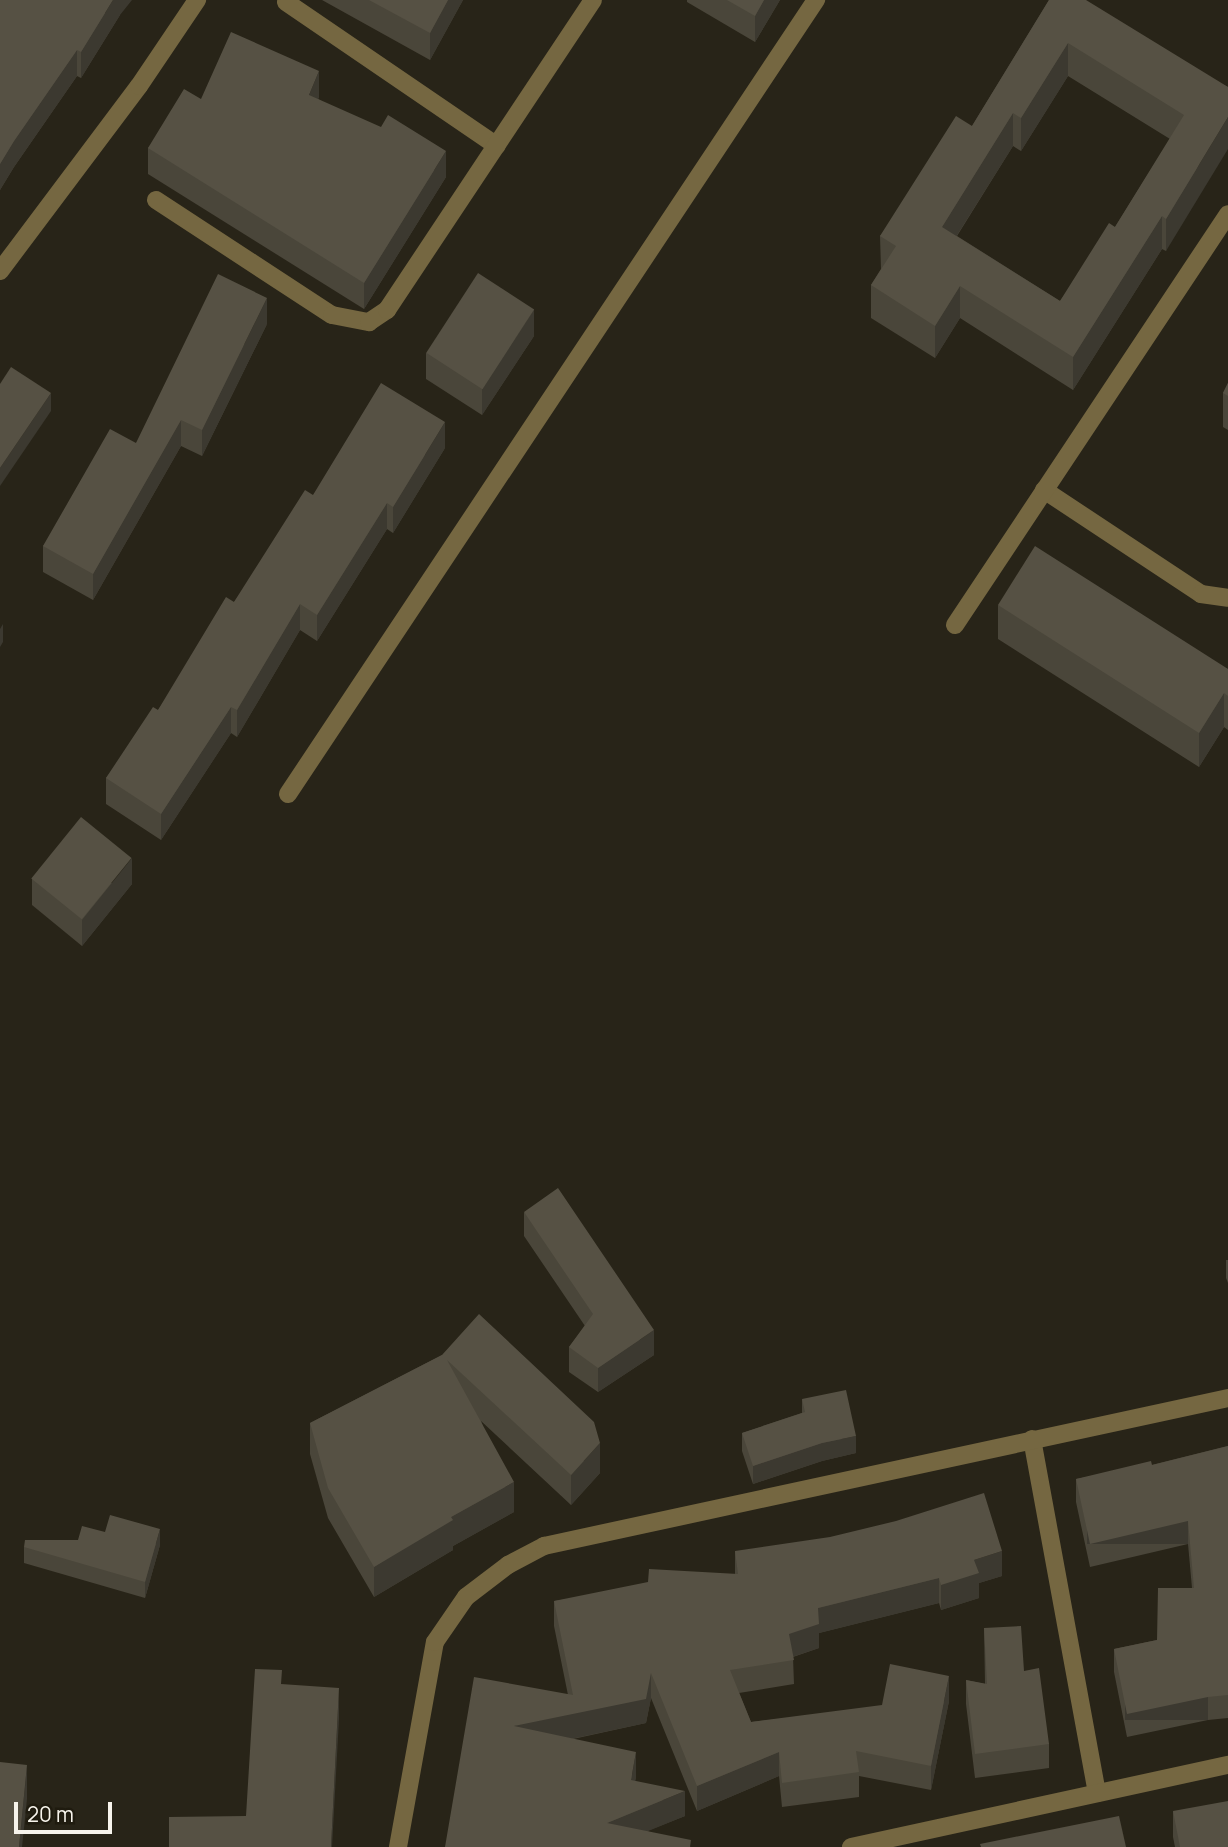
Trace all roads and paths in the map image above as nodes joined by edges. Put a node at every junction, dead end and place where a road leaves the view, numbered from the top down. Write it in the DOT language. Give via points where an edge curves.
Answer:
graph roads {
  1 [pos="197,0"];
  2 [pos="593,0"];
  3 [pos="816,0"];
  4 [pos="286,2"];
  5 [pos="497,146"];
  6 [pos="156,201"];
  7 [pos="1228,214"];
  8 [pos="0,271"];
  9 [pos="1044,490"];
  10 [pos="1228,598"];
  11 [pos="955,625"];
  12 [pos="288,794"];
  13 [pos="1228,1398"];
  14 [pos="1032,1439"];
  15 [pos="1228,1765"];
  16 [pos="1097,1793"];
  17 [pos="398,1847"];
  18 [pos="851,1847"];
  1 -- 8 [label="street" via="139,86"];
  2 -- 5 [label="street"];
  3 -- 12 [label="street"];
  4 -- 5 [label="street"];
  5 -- 6 [label="street" via="387,310 369,322 332,315"];
  7 -- 9 [label="street"];
  9 -- 10 [label="street" via="1201,594"];
  9 -- 11 [label="street"];
  13 -- 14 [label="street"];
  14 -- 16 [label="street"];
  14 -- 17 [label="street" via="544,1546 508,1564 466,1597 435,1642"];
  15 -- 16 [label="street"];
  16 -- 18 [label="street"];
}
